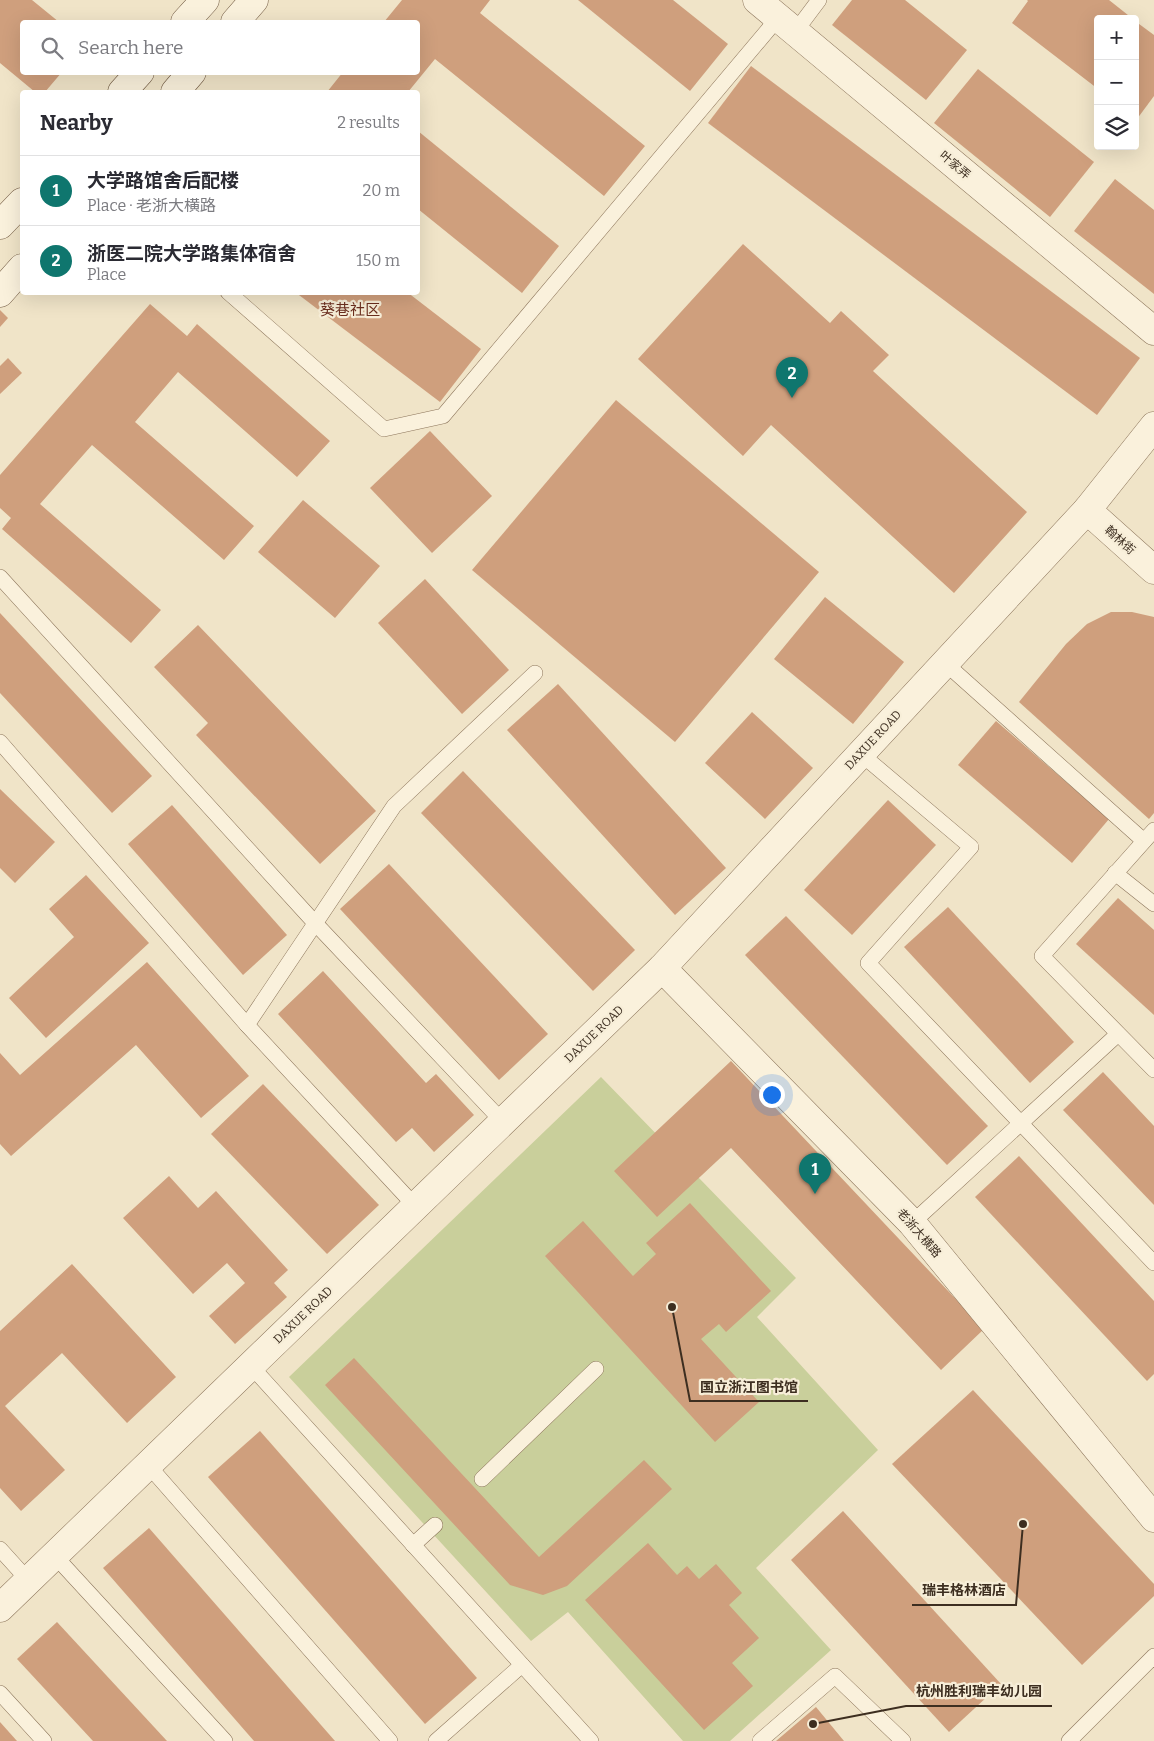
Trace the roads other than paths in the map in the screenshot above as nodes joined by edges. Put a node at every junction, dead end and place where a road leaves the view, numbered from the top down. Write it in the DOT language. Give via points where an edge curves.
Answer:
graph roads {
  1 [pos="205,0"];
  2 [pos="254,0"];
  3 [pos="756,0"];
  4 [pos="818,0"];
  5 [pos="187,20"];
  6 [pos="237,20"];
  7 [pos="786,25"];
  8 [pos="137,75"];
  9 [pos="190,75"];
  10 [pos="124,90"];
  11 [pos="178,90"];
  12 [pos="20,204"];
  13 [pos="0,226"];
  14 [pos="20,270"];
  15 [pos="0,293"];
  16 [pos="231,295"];
  17 [pos="1154,331"];
  18 [pos="1154,426"];
  19 [pos="1087,510"];
  20 [pos="1154,570"];
  21 [pos="0,577"];
  22 [pos="945,663"];
  23 [pos="535,673"];
  24 [pos="0,742"];
  25 [pos="861,754"];
  26 [pos="1149,836"];
  27 [pos="1115,873"];
  28 [pos="1154,904"];
  29 [pos="315,923"];
  30 [pos="662,968"];
  31 [pos="247,1025"];
  32 [pos="1118,1034"];
  33 [pos="1154,1070"];
  34 [pos="504,1122"];
  35 [pos="1021,1123"];
  36 [pos="416,1207"];
  37 [pos="912,1223"];
  38 [pos="1154,1263"];
  39 [pos="251,1366"];
  40 [pos="596,1369"];
  41 [pos="148,1465"];
  42 [pos="482,1479"];
  43 [pos="1154,1518"];
  44 [pos="435,1525"];
  45 [pos="413,1545"];
  46 [pos="0,1549"];
  47 [pos="54,1555"];
  48 [pos="28,1580"];
  49 [pos="0,1608"];
  50 [pos="1154,1656"];
  51 [pos="522,1665"];
  52 [pos="0,1694"];
  53 [pos="44,1741"];
  54 [pos="225,1741"];
  55 [pos="390,1741"];
  56 [pos="436,1741"];
  57 [pos="591,1741"];
  58 [pos="760,1741"];
  59 [pos="903,1741"];
  60 [pos="1069,1741"];
  1 -- 5 [label="street"];
  2 -- 6 [label="street"];
  3 -- 7 [label="street, 叶家弄"];
  4 -- 7 [label="lane"];
  7 -- 16 [label="lane" via="443,416 384,429"];
  7 -- 17 [label="street, 叶家弄"];
  8 -- 10 [label="street"];
  9 -- 11 [label="street"];
  12 -- 13 [label="street"];
  14 -- 15 [label="street"];
  18 -- 19 [label="street, DAXUE ROAD"];
  19 -- 20 [label="street, 翰林街"];
  19 -- 22 [label="street, DAXUE ROAD"];
  21 -- 29 [label="lane"];
  22 -- 25 [label="street, DAXUE ROAD"];
  22 -- 26 [label="lane"];
  23 -- 29 [label="lane" via="394,806"];
  24 -- 31 [label="lane"];
  25 -- 30 [label="street, DAXUE ROAD"];
  25 -- 35 [label="lane" via="972,847 868,963"];
  26 -- 27 [label="lane"];
  27 -- 28 [label="lane"];
  27 -- 32 [label="lane" via="1042,956"];
  29 -- 31 [label="lane"];
  29 -- 34 [label="lane"];
  30 -- 34 [label="street, DAXUE ROAD"];
  30 -- 37 [label="street, 老浙大横路"];
  31 -- 36 [label="lane"];
  32 -- 33 [label="lane"];
  32 -- 35 [label="lane"];
  34 -- 36 [label="street, DAXUE ROAD"];
  35 -- 37 [label="lane"];
  35 -- 38 [label="lane"];
  36 -- 39 [label="street, DAXUE ROAD"];
  37 -- 43 [label="street, 老浙大横路"];
  39 -- 41 [label="street, DAXUE ROAD"];
  39 -- 45 [label="lane"];
  40 -- 42 [label="lane"];
  41 -- 47 [label="street, DAXUE ROAD"];
  41 -- 55 [label="lane"];
  44 -- 45 [label="lane"];
  45 -- 51 [label="lane"];
  46 -- 48 [label="lane"];
  47 -- 48 [label="street, DAXUE ROAD"];
  47 -- 54 [label="lane"];
  48 -- 49 [label="street, DAXUE ROAD"];
  50 -- 60 [label="lane"];
  51 -- 56 [label="lane"];
  51 -- 57 [label="lane"];
  52 -- 53 [label="lane"];
  58 -- 59 [label="lane" via="835,1676"];
}
